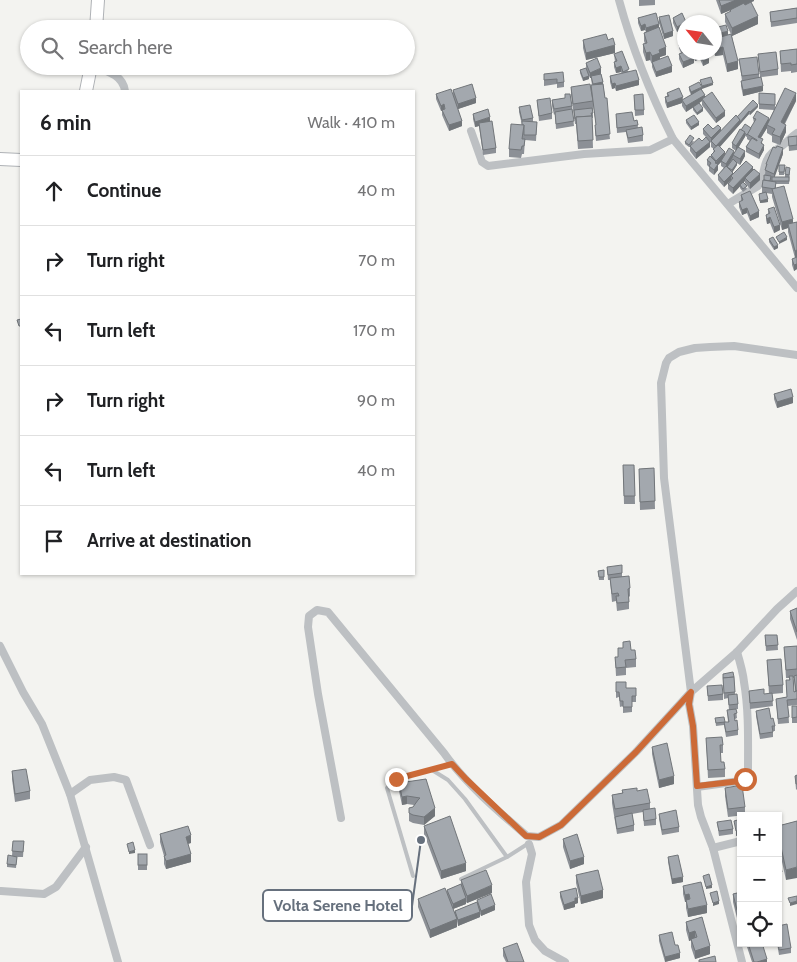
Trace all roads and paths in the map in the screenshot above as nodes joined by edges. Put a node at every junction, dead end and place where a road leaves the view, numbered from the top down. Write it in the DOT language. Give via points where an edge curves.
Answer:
graph roads {
  1 [pos="98,0"];
  2 [pos="619,0"];
  3 [pos="97,20"];
  4 [pos="90,75"];
  5 [pos="115,75"];
  6 [pos="86,90"];
  7 [pos="125,90"];
  8 [pos="470,131"];
  9 [pos="797,133"];
  10 [pos="673,139"];
  11 [pos="0,159"];
  12 [pos="20,160"];
  13 [pos="728,204"];
  14 [pos="797,288"];
  15 [pos="797,355"];
  16 [pos="797,591"];
  17 [pos="0,646"];
  18 [pos="737,652"];
  19 [pos="691,692"];
  20 [pos="452,764"];
  21 [pos="432,770"];
  22 [pos="697,786"];
  23 [pos="70,794"];
  24 [pos="341,818"];
  25 [pos="533,836"];
  26 [pos="737,843"];
  27 [pos="529,844"];
  28 [pos="150,845"];
  29 [pos="86,848"];
  30 [pos="713,848"];
  31 [pos="507,857"];
  32 [pos="413,876"];
  33 [pos="461,879"];
  34 [pos="1,891"];
  35 [pos="118,962"];
  36 [pos="565,962"];
  37 [pos="742,962"];
  1 -- 3 [label="main road"];
  2 -- 10 [label="street" via="627,30"];
  4 -- 6 [label="main road"];
  5 -- 7 [label="street"];
  8 -- 10 [label="street" via="482,162 488,166 584,154 650,150"];
  9 -- 13 [label="street" via="768,158 758,186"];
  10 -- 13 [label="street"];
  11 -- 12 [label="main road"];
  13 -- 14 [label="street"];
  15 -- 19 [label="street" via="734,346 710,347 679,352 666,363 661,384 664,478"];
  16 -- 18 [label="street"];
  17 -- 23 [label="street" via="42,724"];
  18 -- 19 [label="street"];
  18 -- 22 [label="street" via="743,674 748,730 747,775 740,781"];
  19 -- 22 [label="street" via="689,704"];
  19 -- 25 [label="street" via="636,752 561,825 539,837"];
  20 -- 21 [label="lane"];
  20 -- 24 [label="street" via="328,612 318,610 309,616 308,627"];
  20 -- 25 [label="street" via="526,836"];
  21 -- 31 [label="lane" via="448,780 465,799"];
  21 -- 32 [label="lane" via="396,779 387,788"];
  22 -- 30 [label="street" via="699,812"];
  23 -- 28 [label="street" via="90,780 114,777 126,780"];
  23 -- 29 [label="street"];
  25 -- 27 [label="lane"];
  26 -- 30 [label="street"];
  27 -- 31 [label="lane"];
  27 -- 36 [label="street" via="532,854 526,882 529,925 535,940 545,951"];
  29 -- 34 [label="street" via="56,887 44,894"];
  29 -- 35 [label="street"];
  30 -- 37 [label="street"];
  31 -- 33 [label="lane"];
}
